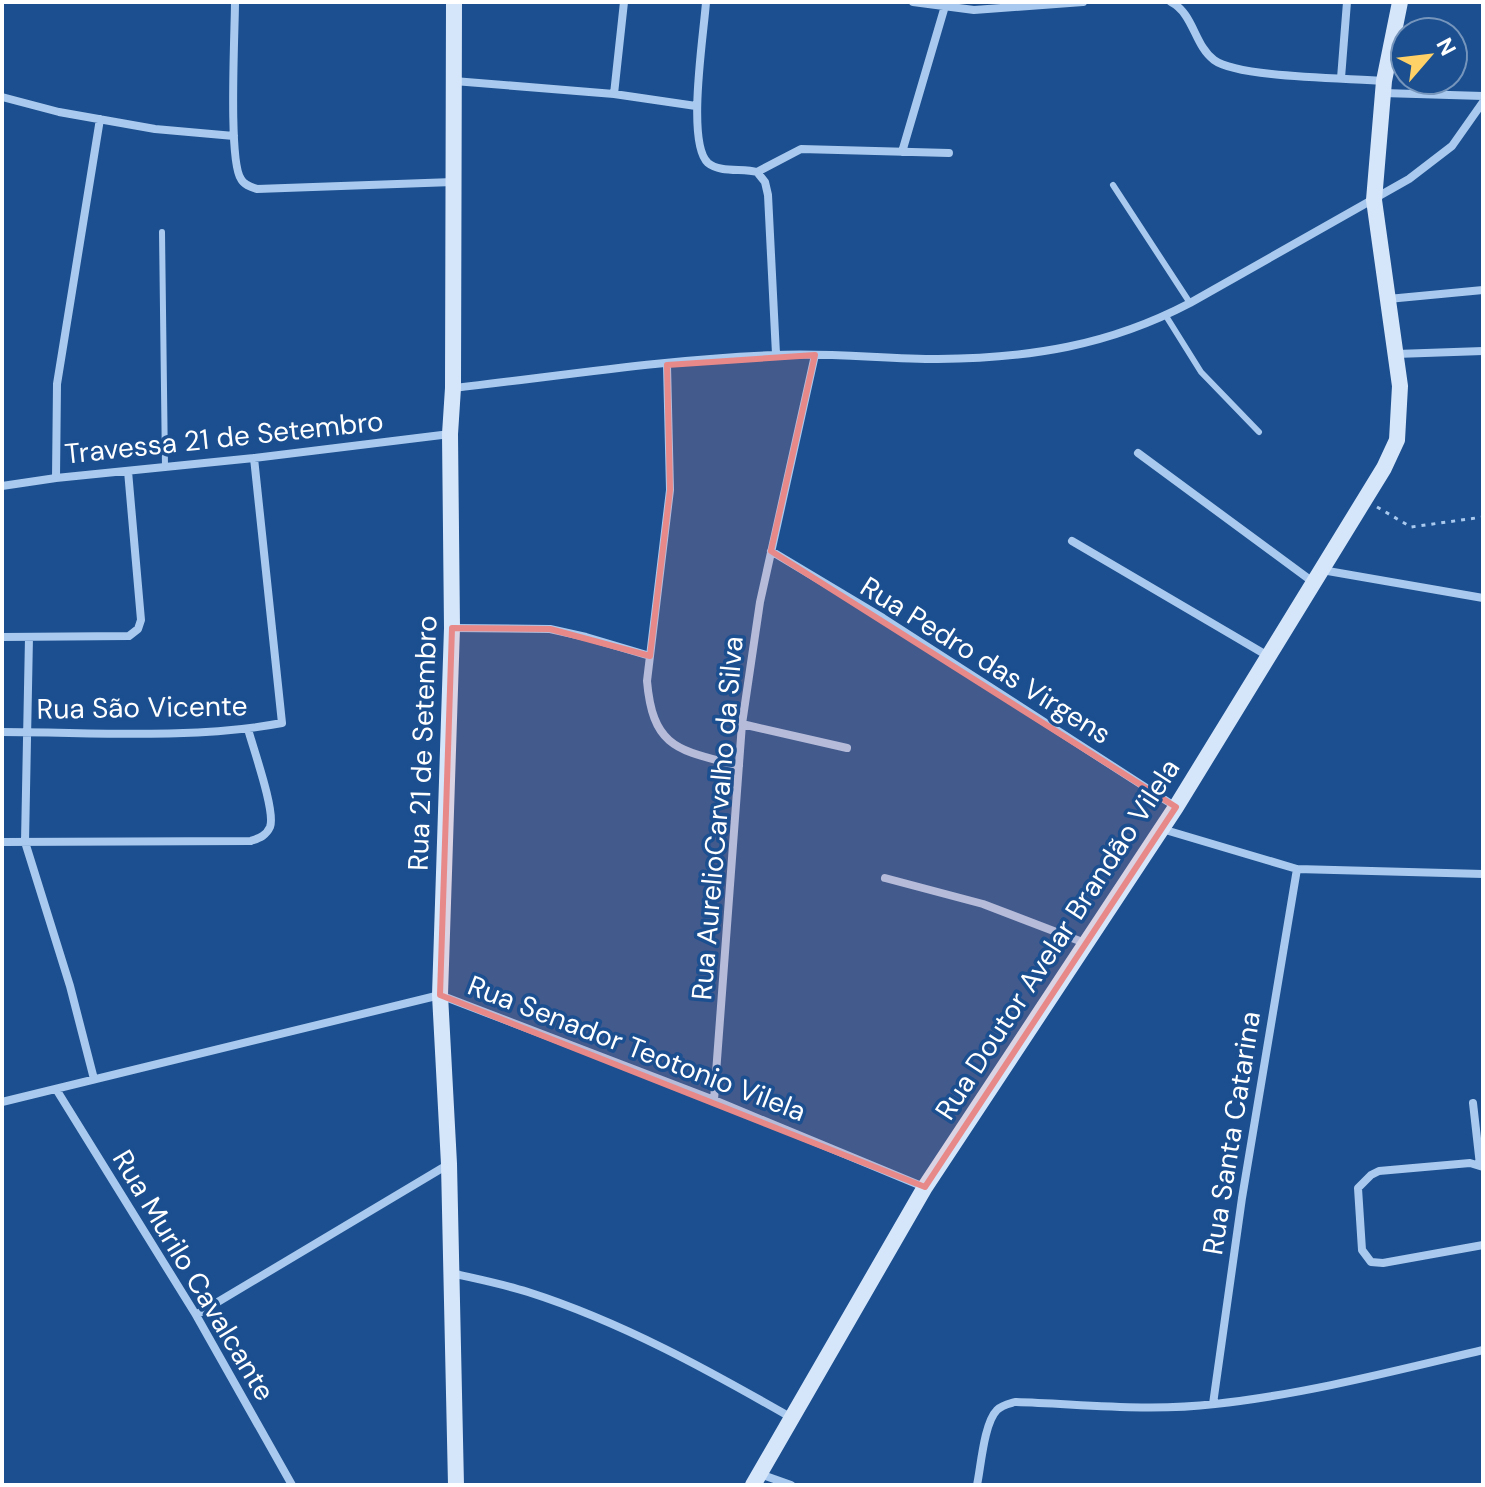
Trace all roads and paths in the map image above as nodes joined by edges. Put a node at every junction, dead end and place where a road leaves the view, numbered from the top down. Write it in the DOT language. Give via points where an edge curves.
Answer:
graph roads {
  1 [pos="235,2"];
  2 [pos="454,2"];
  3 [pos="624,2"];
  4 [pos="706,2"];
  5 [pos="913,2"];
  6 [pos="1083,2"];
  7 [pos="1171,2"];
  8 [pos="1347,2"];
  9 [pos="1400,2"];
  10 [pos="1014,5"];
  11 [pos="945,6"];
  12 [pos="1341,78"];
  13 [pos="454,81"];
  14 [pos="1384,87"];
  15 [pos="614,94"];
  16 [pos="1483,96"];
  17 [pos="2,97"];
  18 [pos="1483,102"];
  19 [pos="696,106"];
  20 [pos="100,119"];
  21 [pos="234,136"];
  22 [pos="902,152"];
  23 [pos="949,153"];
  24 [pos="757,172"];
  25 [pos="453,182"];
  26 [pos="1113,185"];
  27 [pos="1374,200"];
  28 [pos="162,232"];
  29 [pos="1483,290"];
  30 [pos="1388,299"];
  31 [pos="1190,303"];
  32 [pos="1166,316"];
  33 [pos="1483,351"];
  34 [pos="776,354"];
  35 [pos="1396,354"];
  36 [pos="815,355"];
  37 [pos="667,365"];
  38 [pos="453,388"];
  39 [pos="1259,432"];
  40 [pos="450,434"];
  41 [pos="1138,453"];
  42 [pos="254,458"];
  43 [pos="165,467"];
  44 [pos="128,471"];
  45 [pos="56,478"];
  46 [pos="2,486"];
  47 [pos="1364,499"];
  48 [pos="1483,517"];
  49 [pos="1072,541"];
  50 [pos="771,551"];
  51 [pos="1317,576"];
  52 [pos="1483,598"];
  53 [pos="452,628"];
  54 [pos="2,637"];
  55 [pos="29,637"];
  56 [pos="650,656"];
  57 [pos="1269,656"];
  58 [pos="742,724"];
  59 [pos="248,729"];
  60 [pos="2,732"];
  61 [pos="28,732"];
  62 [pos="847,748"];
  63 [pos="739,766"];
  64 [pos="1176,807"];
  65 [pos="1161,829"];
  66 [pos="2,842"];
  67 [pos="25,842"];
  68 [pos="1297,869"];
  69 [pos="1483,874"];
  70 [pos="885,878"];
  71 [pos="1085,943"];
  72 [pos="440,995"];
  73 [pos="94,1079"];
  74 [pos="56,1089"];
  75 [pos="714,1100"];
  76 [pos="2,1102"];
  77 [pos="1473,1103"];
  78 [pos="449,1164"];
  79 [pos="1482,1166"];
  80 [pos="925,1187"];
  81 [pos="1483,1245"];
  82 [pos="451,1272"];
  83 [pos="196,1315"];
  84 [pos="1483,1350"];
  85 [pos="1213,1404"];
  86 [pos="792,1418"];
  87 [pos="756,1479"];
  88 [pos="292,1485"];
  89 [pos="456,1485"];
  90 [pos="791,1485"];
  91 [pos="977,1485"];
  1 -- 21 [label="street"];
  2 -- 13 [label="street, Rua 21 de Setembro"];
  3 -- 15 [label="street"];
  4 -- 19 [label="street"];
  5 -- 11 [label="street"];
  6 -- 10 [label="street"];
  7 -- 12 [label="street" via="1186,15 1205,50 1226,67"];
  8 -- 12 [label="street"];
  9 -- 14 [label="street, Rua Doutor Avelar Brandão Vilela"];
  10 -- 11 [label="street" via="974,10"];
  11 -- 22 [label="street"];
  12 -- 14 [label="street"];
  13 -- 15 [label="street"];
  13 -- 25 [label="street, Rua 21 de Setembro"];
  14 -- 16 [label="street"];
  14 -- 27 [label="street, Rua Doutor Avelar Brandão Vilela"];
  15 -- 19 [label="street"];
  17 -- 20 [label="street"];
  18 -- 27 [label="street" via="1452,146"];
  19 -- 24 [label="street" via="708,163"];
  20 -- 21 [label="street"];
  20 -- 45 [label="street" via="57,384"];
  21 -- 25 [label="street" via="240,179 257,189"];
  22 -- 23 [label="street"];
  22 -- 24 [label="street" via="801,149"];
  24 -- 34 [label="street" via="768,195"];
  25 -- 38 [label="street, Rua 21 de Setembro"];
  26 -- 31 [label="lane"];
  27 -- 30 [label="street, Rua Doutor Avelar Brandão Vilela"];
  27 -- 31 [label="street"];
  28 -- 43 [label="lane"];
  29 -- 30 [label="street"];
  30 -- 35 [label="street, Rua Doutor Avelar Brandão Vilela"];
  31 -- 32 [label="street"];
  32 -- 36 [label="street" via="1055,351 937,359"];
  32 -- 39 [label="lane" via="1201,372"];
  33 -- 35 [label="street"];
  34 -- 36 [label="street"];
  34 -- 37 [label="street"];
  35 -- 47 [label="street, Rua Doutor Avelar Brandão Vilela" via="1397,440"];
  36 -- 50 [label="street, Rua AurelioCarvalho da Silva"];
  37 -- 38 [label="street"];
  37 -- 56 [label="street" via="670,490"];
  38 -- 40 [label="street, Rua 21 de Setembro"];
  40 -- 42 [label="street, Travessa 21 de Setembro"];
  40 -- 53 [label="street, Rua 21 de Setembro"];
  41 -- 51 [label="street"];
  42 -- 43 [label="street, Travessa 21 de Setembro"];
  42 -- 59 [label="street, Rua São Vicente" via="282,723"];
  43 -- 44 [label="street, Travessa 21 de Setembro"];
  44 -- 45 [label="street, Travessa 21 de Setembro"];
  44 -- 55 [label="street" via="138,629 129,636"];
  45 -- 46 [label="street, Travessa 21 de Setembro"];
  47 -- 48 [label="path" via="1411,527"];
  47 -- 51 [label="street, Rua Doutor Avelar Brandão Vilela"];
  49 -- 57 [label="street"];
  50 -- 58 [label="street, Rua AurelioCarvalho da Silva"];
  50 -- 64 [label="street, Rua Pedro das Virgens"];
  51 -- 52 [label="street"];
  51 -- 57 [label="street, Rua Doutor Avelar Brandão Vilela"];
  53 -- 56 [label="street" via="550,629"];
  53 -- 72 [label="street, Rua 21 de Setembro"];
  54 -- 55 [label="street"];
  55 -- 61 [label="street"];
  56 -- 63 [label="street" via="649,701 661,733 679,748"];
  57 -- 64 [label="street, Rua Doutor Avelar Brandão Vilela"];
  58 -- 62 [label="street"];
  58 -- 63 [label="street, Rua AurelioCarvalho da Silva"];
  59 -- 61 [label="street, Rua São Vicente"];
  59 -- 67 [label="street" via="270,809 271,825 264,836 251,841"];
  60 -- 61 [label="street, Rua São Vicente"];
  61 -- 67 [label="street"];
  63 -- 75 [label="street, Rua AurelioCarvalho da Silva"];
  64 -- 65 [label="street, Rua Doutor Avelar Brandão Vilela"];
  65 -- 68 [label="street"];
  65 -- 71 [label="street, Rua Doutor Avelar Brandão Vilela"];
  66 -- 67 [label="street"];
  67 -- 73 [label="street"];
  68 -- 69 [label="street"];
  68 -- 85 [label="street, Rua Santa Catarina"];
  70 -- 71 [label="street" via="983,904"];
  71 -- 80 [label="street, Rua Doutor Avelar Brandão Vilela"];
  72 -- 73 [label="street, Rua Senador Teotonio Vilela"];
  72 -- 75 [label="street, Rua Senador Teotonio Vilela"];
  72 -- 78 [label="street, Rua 21 de Setembro"];
  73 -- 74 [label="street, Rua Senador Teotonio Vilela"];
  74 -- 76 [label="street, Rua Senador Teotonio Vilela"];
  74 -- 83 [label="street, Rua Murilo Cavalcante"];
  75 -- 80 [label="street, Rua Senador Teotonio Vilela"];
  77 -- 79 [label="street"];
  78 -- 82 [label="street, Rua 21 de Setembro"];
  78 -- 83 [label="street"];
  79 -- 81 [label="street" via="1379,1171 1358,1188 1362,1250 1371,1262"];
  80 -- 86 [label="street, Rua Doutor Avelar Brandão Vilela"];
  82 -- 86 [label="street" via="528,1292 635,1334"];
  82 -- 89 [label="street, Rua 21 de Setembro"];
  83 -- 88 [label="street, Rua Murilo Cavalcante"];
  84 -- 85 [label="street" via="1309,1390"];
  85 -- 91 [label="street" via="1108,1408 1015,1402 997,1410 989,1427"];
  86 -- 87 [label="street, Rua Doutor Avelar Brandão Vilela"];
  87 -- 90 [label="street"];
}
